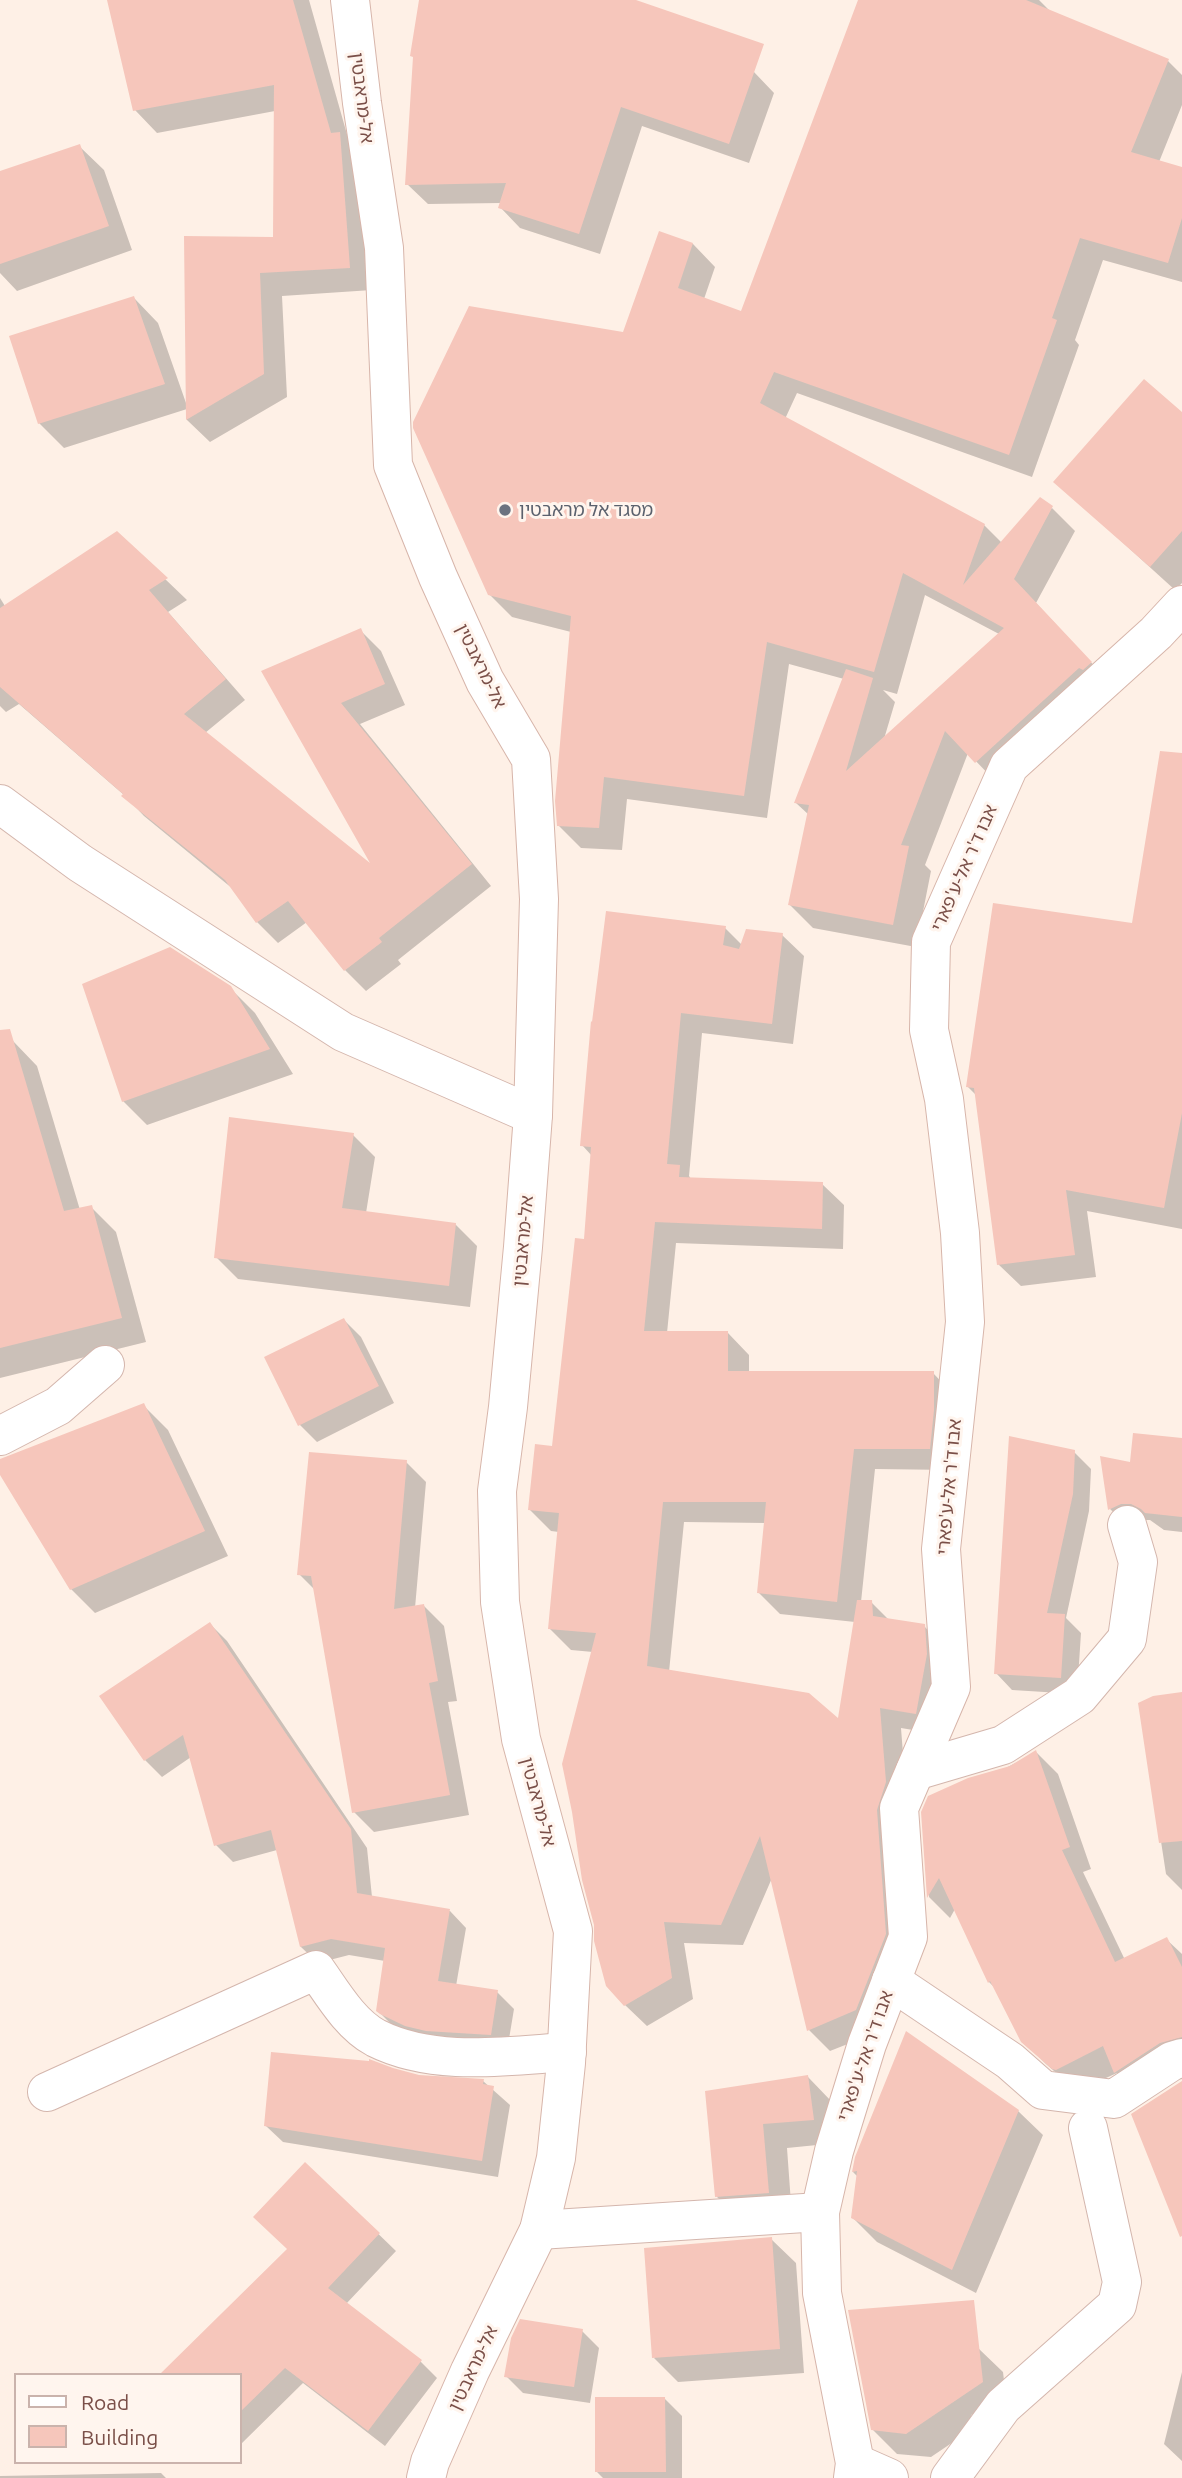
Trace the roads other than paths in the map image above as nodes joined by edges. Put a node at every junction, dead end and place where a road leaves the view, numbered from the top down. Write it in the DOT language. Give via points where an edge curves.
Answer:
graph roads {
  1 [pos="350,0"];
  2 [pos="1182,606"];
  3 [pos="0,804"];
  4 [pos="533,1115"];
  5 [pos="105,1365"];
  6 [pos="0,1436"];
  7 [pos="1127,1525"];
  8 [pos="915,1771"];
  9 [pos="891,1980"];
  10 [pos="567,2052"];
  11 [pos="1182,2058"];
  12 [pos="47,2092"];
  13 [pos="1088,2128"];
  14 [pos="820,2212"];
  15 [pos="539,2230"];
  16 [pos="866,2473"];
  17 [pos="426,2478"];
  18 [pos="950,2478"];
  1 -- 4 [label="street, אל-מראבטין" via="384,248 393,465 485,681 531,759 539,899"];
  2 -- 8 [label="street, אבו ד'ר אל-ע'פארי" via="1009,766 931,942 929,1030 944,1099 965,1322 941,1549 951,1686"];
  3 -- 4 [label="street" via="79,863 343,1032"];
  4 -- 10 [label="street, אל-מראבטין" via="497,1491 500,1602 521,1739 573,1931"];
  5 -- 6 [label="street" via="58,1406"];
  7 -- 8 [label="street" via="1138,1562 1127,1639 1079,1696 1003,1745"];
  8 -- 9 [label="street, אבו ד'ר אל-ע'פארי" via="900,1808 908,1937"];
  9 -- 11 [label="street" via="1010,2061 1043,2090 1114,2099"];
  9 -- 14 [label="street, אבו ד'ר אל-ע'פארי" via="867,2043"];
  10 -- 12 [label="street" via="476,2058 420,2052 375,2037 349,2016 316,1970"];
  10 -- 15 [label="street, אל-מראבטין" via="556,2158"];
  13 -- 18 [label="street" via="1122,2282 1117,2305 1003,2406"];
  14 -- 15 [label="street"];
  14 -- 16 [label="street, אבו ד'ר אל-ע'פארי" via="822,2293"];
  15 -- 17 [label="street, אל-מראבטין" via="470,2371"];
}
